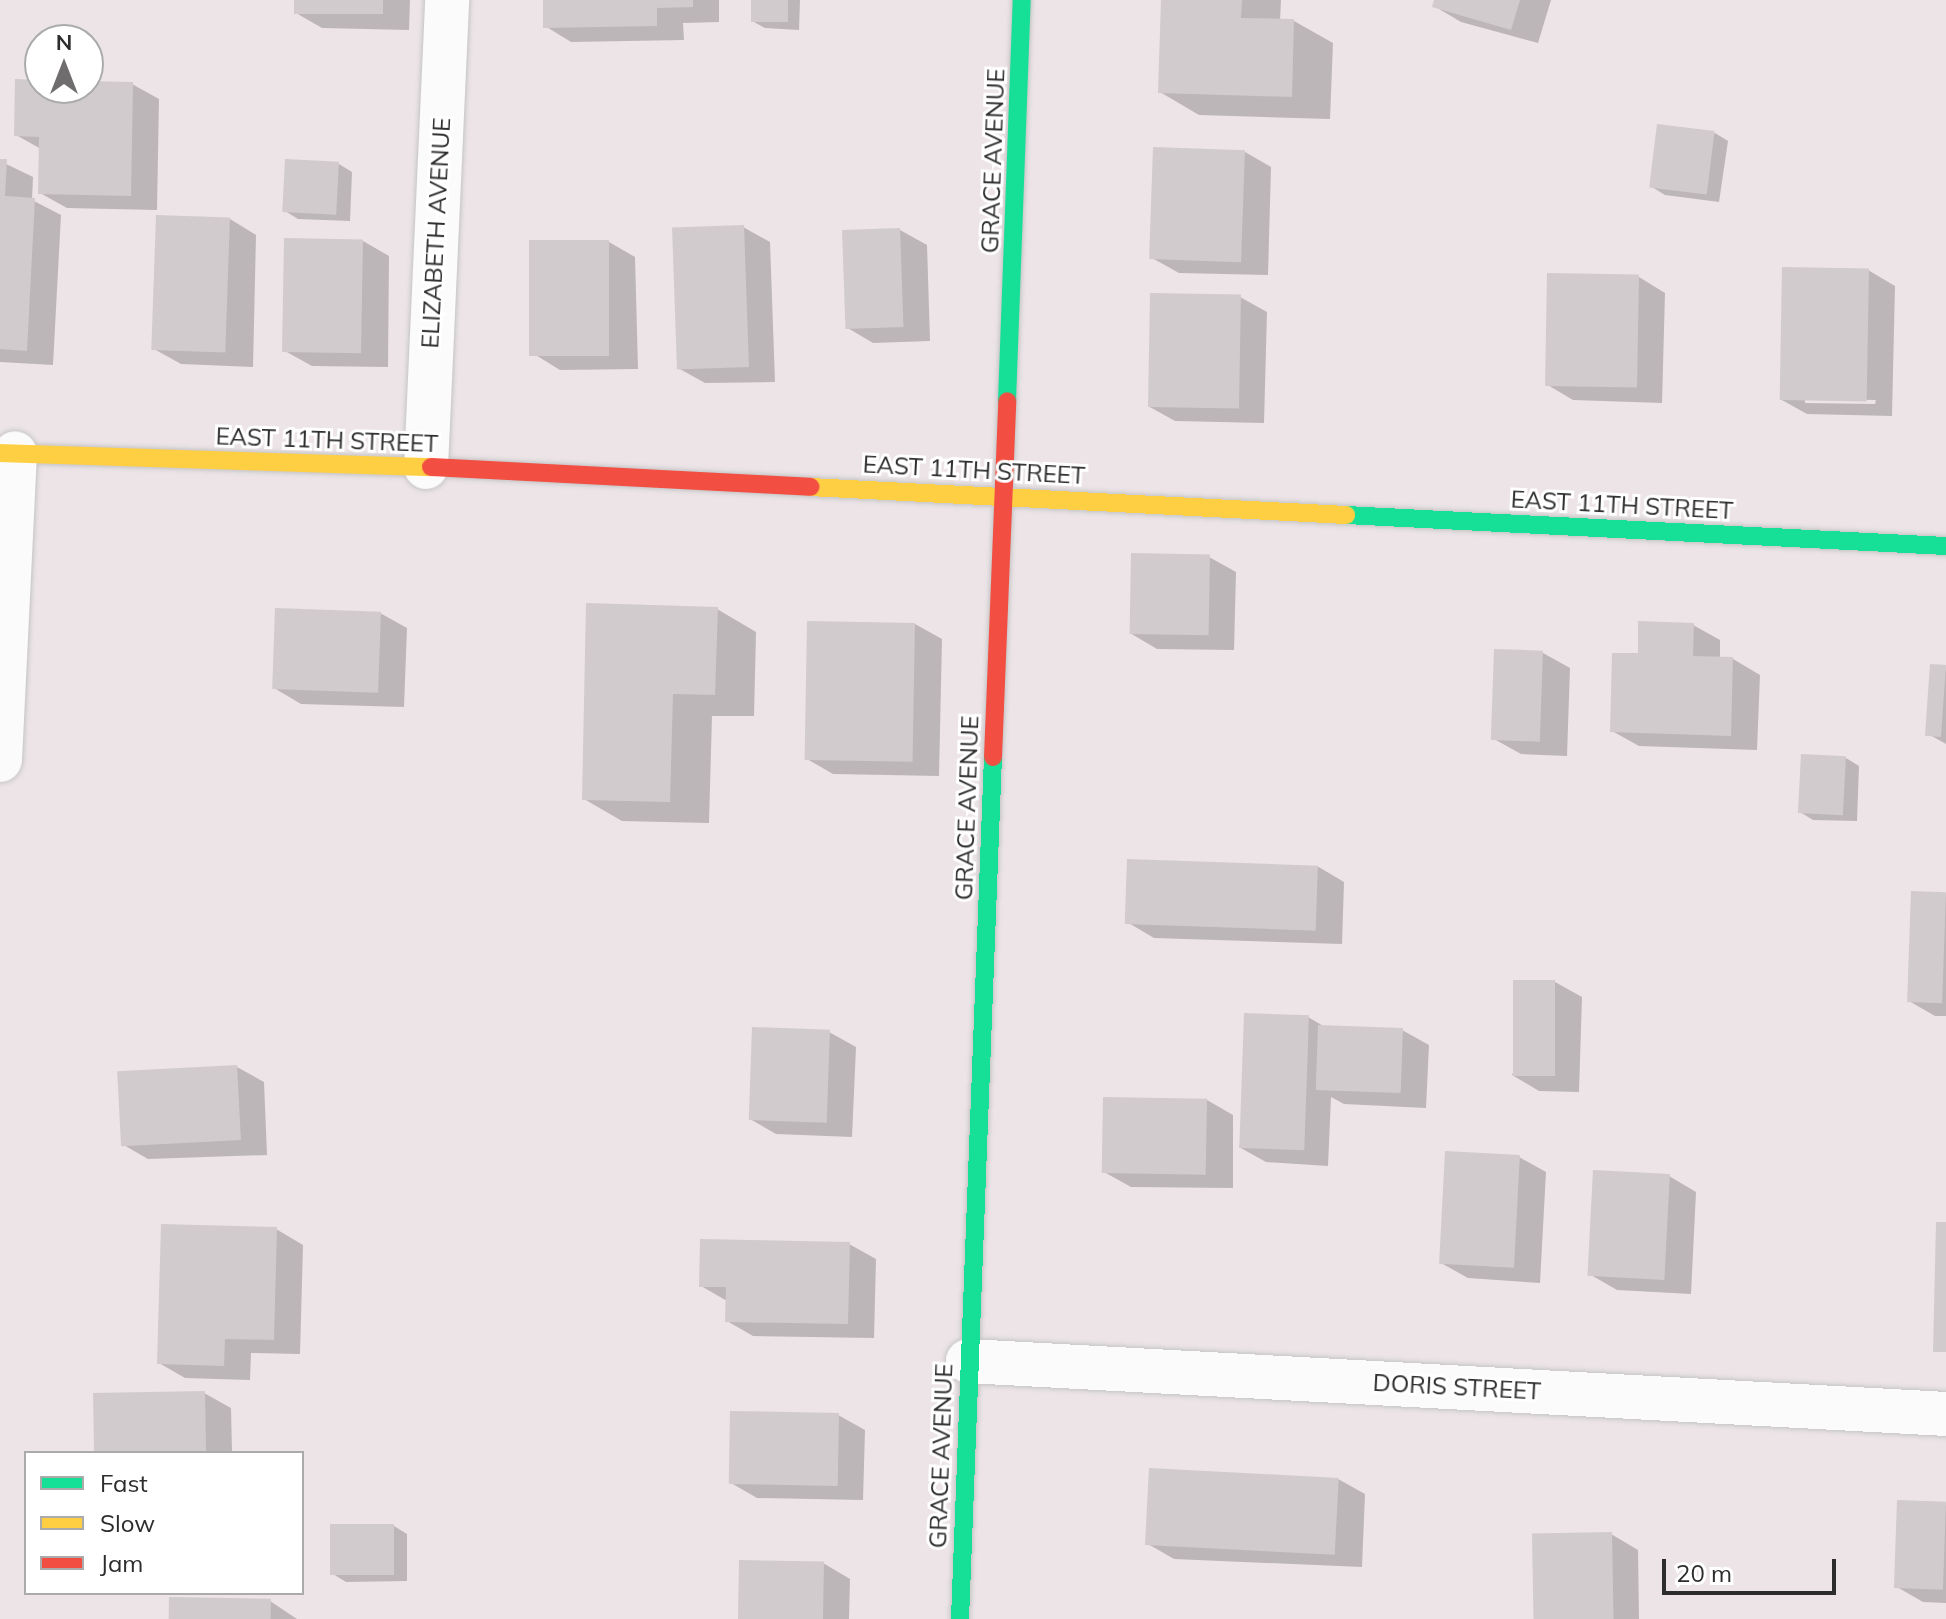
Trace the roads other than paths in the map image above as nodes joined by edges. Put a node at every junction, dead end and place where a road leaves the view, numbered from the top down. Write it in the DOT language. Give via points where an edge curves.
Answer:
graph roads {
  1 [pos="447,0"];
  2 [pos="1022,0"];
  3 [pos="8,453"];
  4 [pos="426,467"];
  5 [pos="1005,496"];
  6 [pos="1946,546"];
  7 [pos="0,760"];
  8 [pos="968,1361"];
  9 [pos="1946,1414"];
  10 [pos="960,1619"];
  1 -- 4 [label="street, ELIZABETH AVENUE"];
  2 -- 5 [label="street, GRACE AVENUE"];
  3 -- 4 [label="street, EAST 11TH STREET"];
  3 -- 7 [label="street"];
  4 -- 5 [label="street, EAST 11TH STREET"];
  5 -- 6 [label="street, EAST 11TH STREET"];
  5 -- 8 [label="street, GRACE AVENUE"];
  8 -- 9 [label="street, DORIS STREET"];
  8 -- 10 [label="street, GRACE AVENUE"];
}
